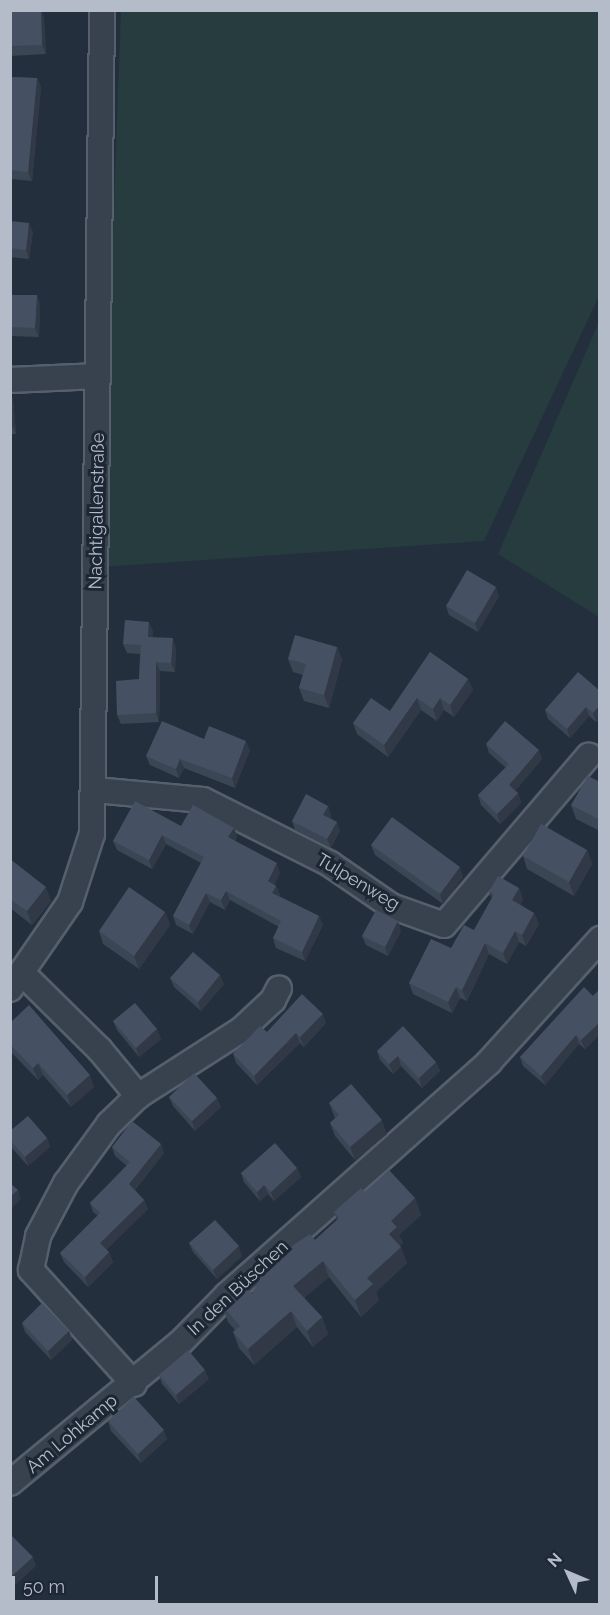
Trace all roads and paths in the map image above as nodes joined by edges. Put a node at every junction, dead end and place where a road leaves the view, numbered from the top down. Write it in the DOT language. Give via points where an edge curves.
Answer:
graph roads {
  1 [pos="102,10"];
  2 [pos="98,376"];
  3 [pos="10,380"];
  4 [pos="589,755"];
  5 [pos="95,790"];
  6 [pos="600,939"];
  7 [pos="17,982"];
  8 [pos="279,988"];
  9 [pos="138,1096"];
  10 [pos="134,1384"];
  11 [pos="10,1483"];
  1 -- 2 [label="street, Nachtigallenstraße"];
  2 -- 3 [label="street"];
  2 -- 5 [label="street, Nachtigallenstraße"];
  4 -- 5 [label="street, Tulpenweg" via="444,925 391,906 330,864 202,800"];
  5 -- 7 [label="street, Nachtigallenstraße" via="92,834 70,902"];
  6 -- 10 [label="street, In den Büschen" via="489,1062"];
  7 -- 9 [label="street" via="100,1050"];
  8 -- 9 [label="street" via="273,1000 241,1030"];
  9 -- 10 [label="street" via="109,1124 66,1183 38,1236 31,1270"];
  10 -- 11 [label="street, Am Lohkamp"];
}
